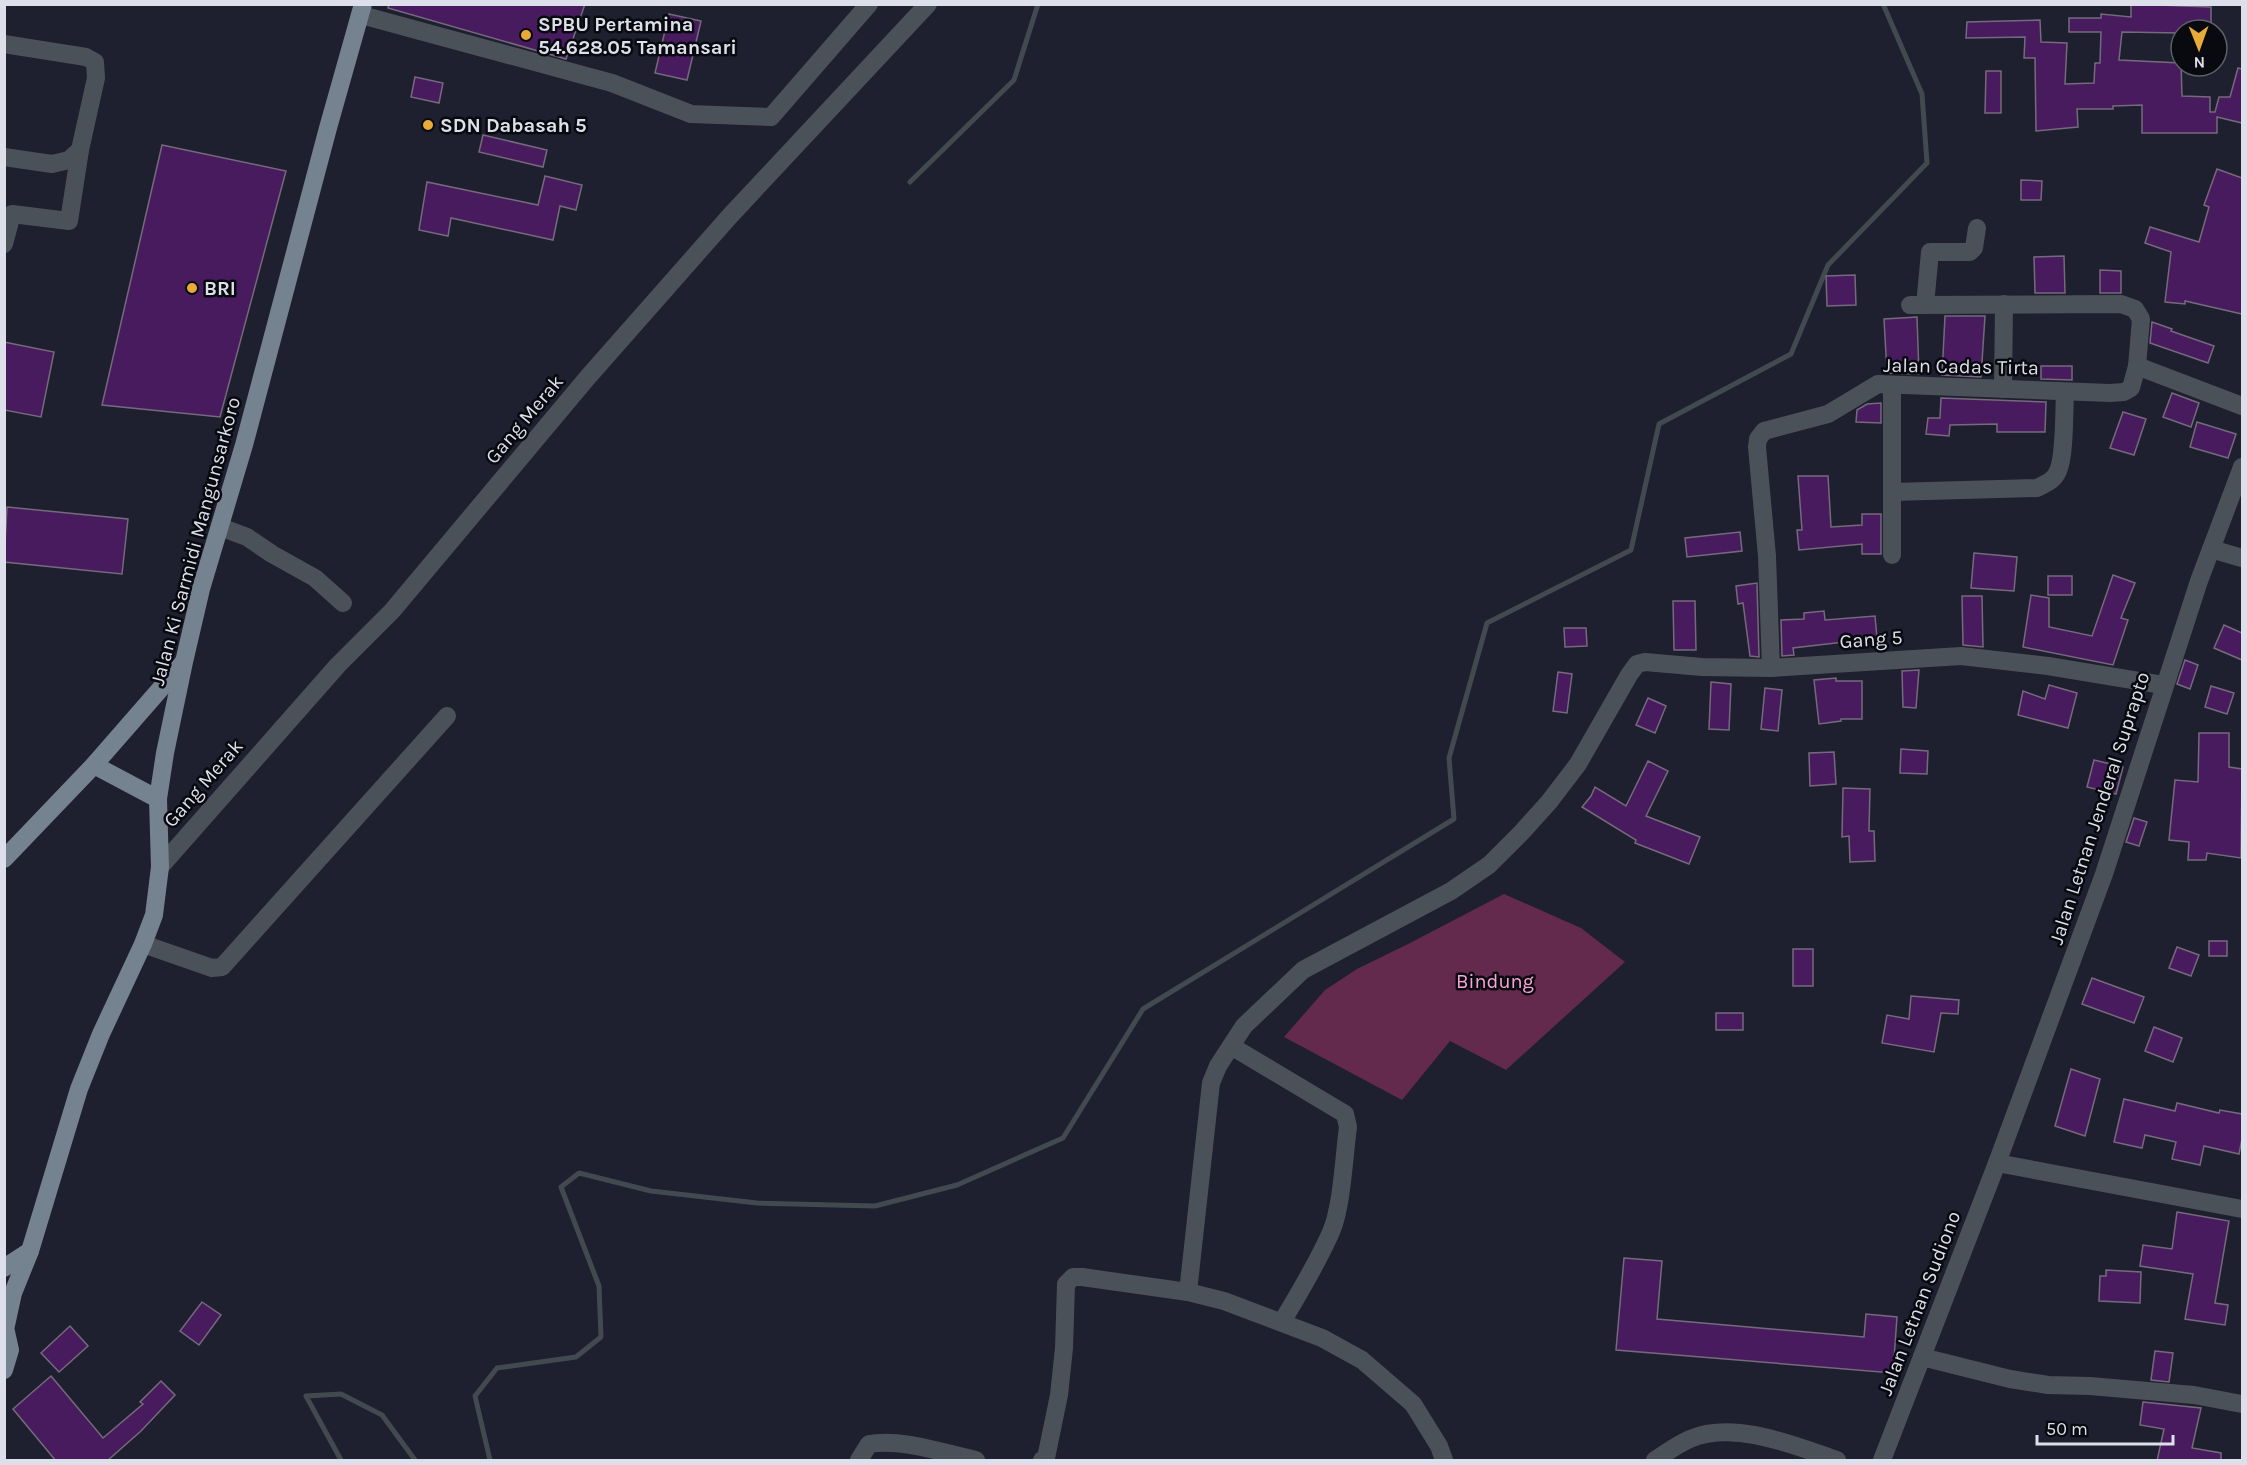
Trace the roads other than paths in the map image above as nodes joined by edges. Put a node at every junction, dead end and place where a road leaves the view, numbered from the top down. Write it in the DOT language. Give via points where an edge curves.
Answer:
graph roads {
  1 [pos="869,4"];
  2 [pos="928,4"];
  3 [pos="364,10"];
  4 [pos="4,44"];
  5 [pos="80,150"];
  6 [pos="4,157"];
  7 [pos="1977,228"];
  8 [pos="4,244"];
  9 [pos="2004,304"];
  10 [pos="2137,366"];
  11 [pos="1892,385"];
  12 [pos="2003,389"];
  13 [pos="2065,392"];
  14 [pos="2242,406"];
  15 [pos="2242,467"];
  16 [pos="1892,492"];
  17 [pos="220,527"];
  18 [pos="2211,549"];
  19 [pos="1892,555"];
  20 [pos="2242,558"];
  21 [pos="343,603"];
  22 [pos="184,662"];
  23 [pos="1771,668"];
  24 [pos="2163,685"];
  25 [pos="447,716"];
  26 [pos="94,765"];
  27 [pos="158,799"];
  28 [pos="4,859"];
  29 [pos="160,867"];
  30 [pos="143,944"];
  31 [pos="1231,1046"];
  32 [pos="1997,1163"];
  33 [pos="2242,1209"];
  34 [pos="30,1251"];
  35 [pos="4,1268"];
  36 [pos="1188,1292"];
  37 [pos="1282,1322"];
  38 [pos="5,1324"];
  39 [pos="1922,1357"];
  40 [pos="4,1370"];
  41 [pos="2242,1404"];
  42 [pos="859,1461"];
  43 [pos="976,1461"];
  44 [pos="1042,1461"];
  45 [pos="1444,1461"];
  46 [pos="1655,1461"];
  47 [pos="1838,1461"];
  48 [pos="1882,1461"];
  1 -- 3 [label="street" via="771,117 691,114 612,83"];
  2 -- 29 [label="street, Gang Merak" via="713,235 392,611 338,665"];
  3 -- 17 [label="main road, Jalan Ki Sarmidi Mangunsarkoro" via="328,128"];
  4 -- 5 [label="street" via="86,57 95,62 96,78"];
  5 -- 6 [label="street" via="69,160 52,164"];
  5 -- 8 [label="street" via="69,221 12,214"];
  7 -- 9 [label="street, Jalan Cadas Tirta" via="1970,252 1930,252 1918,305"];
  9 -- 10 [label="street, Jalan Cadas Tirta" via="2121,304 2135,309 2140,319"];
  9 -- 12 [label="street"];
  10 -- 13 [label="street, Jalan Cadas Tirta" via="2131,388 2124,392"];
  10 -- 14 [label="street"];
  11 -- 12 [label="street, Jalan Cadas Tirta"];
  11 -- 16 [label="street"];
  11 -- 23 [label="street, Jalan Cadas Tirta" via="1878,384 1828,414 1764,431 1758,439"];
  12 -- 13 [label="street, Jalan Cadas Tirta"];
  13 -- 16 [label="street" via="2059,471 2052,481 2037,488"];
  15 -- 18 [label="street, Jalan Letnan Jenderal Suprapto"];
  16 -- 19 [label="street"];
  17 -- 21 [label="street" via="247,537 315,578"];
  17 -- 22 [label="main road, Jalan Ki Sarmidi Mangunsarkoro"];
  18 -- 20 [label="street"];
  18 -- 24 [label="street, Jalan Letnan Jenderal Suprapto"];
  22 -- 26 [label="main road"];
  22 -- 27 [label="main road, Jalan Ki Sarmidi Mangunsarkoro"];
  23 -- 24 [label="street, Gang 5" via="1961,656"];
  23 -- 31 [label="street, Gang 5" via="1637,664 1578,764 1550,802 1489,865 1451,891 1303,970 1244,1026"];
  24 -- 32 [label="street, Jalan Letnan Jenderal Suprapto" via="2104,874"];
  25 -- 30 [label="street" via="222,966 212,968"];
  26 -- 27 [label="main road"];
  26 -- 28 [label="main road"];
  27 -- 29 [label="main road, Jalan Ki Sarmidi Mangunsarkoro"];
  29 -- 30 [label="main road, Jalan Ki Sarmidi Mangunsarkoro" via="154,915"];
  30 -- 34 [label="main road, Jalan Ki Sarmidi Mangunsarkoro" via="79,1089"];
  31 -- 36 [label="street" via="1212,1083"];
  31 -- 37 [label="street" via="1346,1114 1348,1127 1331,1232"];
  32 -- 33 [label="street"];
  32 -- 39 [label="street, Jalan Letnan Sudiono"];
  34 -- 35 [label="main road"];
  34 -- 38 [label="main road, Jalan Ki Sarmidi Mangunsarkoro"];
  36 -- 37 [label="street"];
  36 -- 44 [label="street" via="1082,1277 1073,1277 1066,1284 1059,1395 1046,1458"];
  37 -- 45 [label="street" via="1323,1338 1362,1360 1413,1404"];
  38 -- 40 [label="main road, Jalan Ki Sarmidi Mangunsarkoro" via="10,1350"];
  39 -- 41 [label="street" via="2048,1385 2194,1395"];
  39 -- 48 [label="street, Jalan Letnan Sudiono"];
  42 -- 43 [label="street" via="869,1444 882,1441"];
  46 -- 47 [label="street" via="1690,1438 1736,1432 1781,1441"];
}
